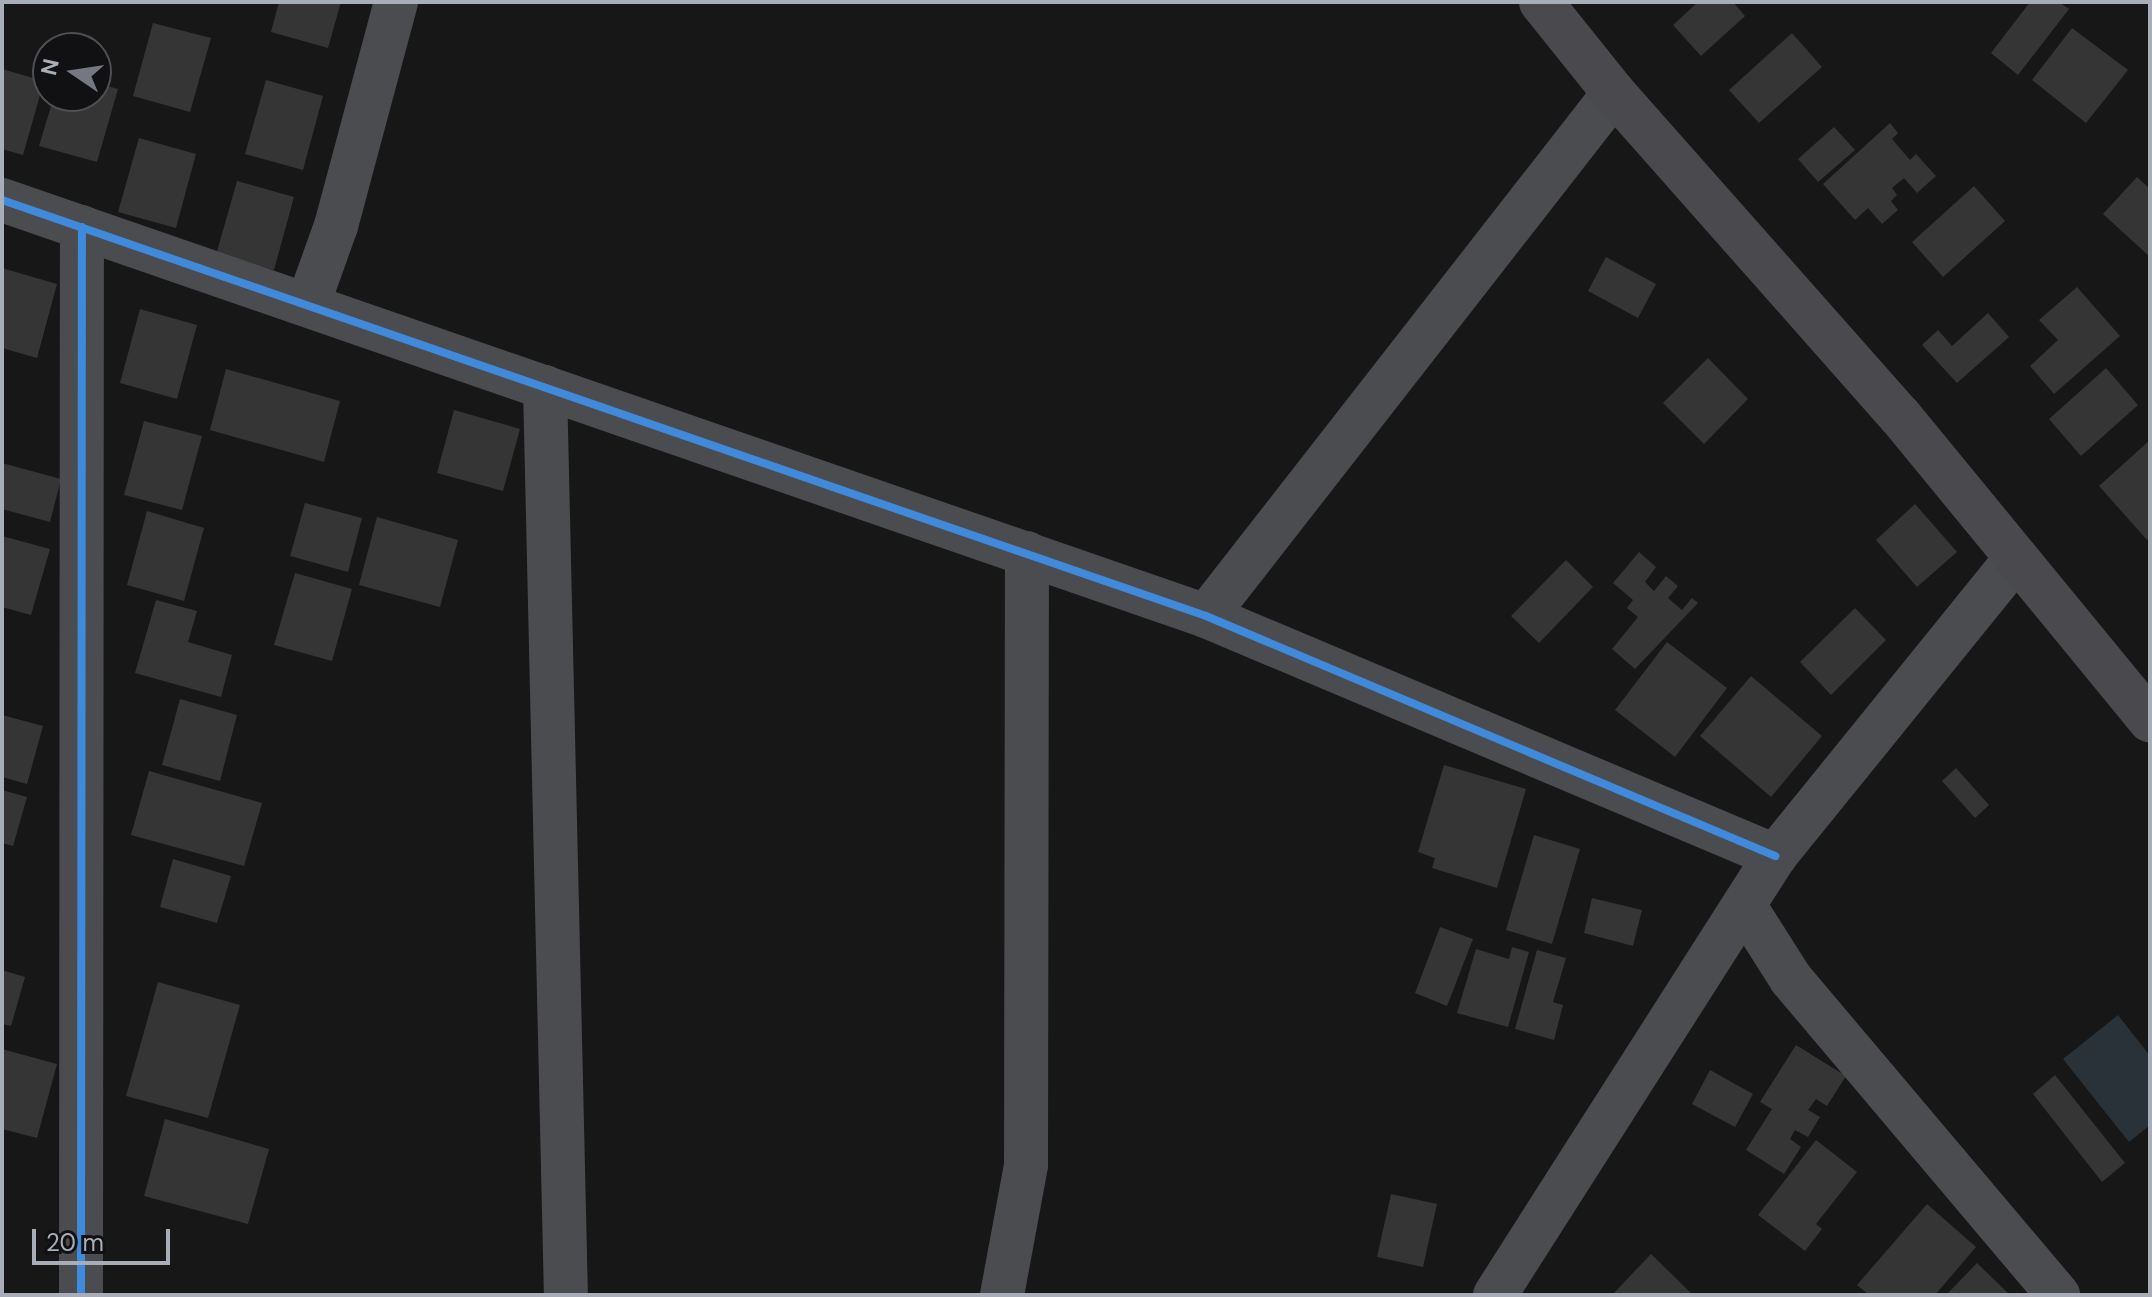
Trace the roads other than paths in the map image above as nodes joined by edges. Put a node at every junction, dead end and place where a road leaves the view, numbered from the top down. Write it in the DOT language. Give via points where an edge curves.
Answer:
graph roads {
  1 [pos="396,2"];
  2 [pos="1541,2"];
  3 [pos="1614,93"];
  4 [pos="2,200"];
  5 [pos="82,227"];
  6 [pos="308,304"];
  7 [pos="545,387"];
  8 [pos="1027,553"];
  9 [pos="2015,560"];
  10 [pos="1206,616"];
  11 [pos="2150,720"];
  12 [pos="1775,856"];
  13 [pos="1744,905"];
  14 [pos="81,1295"];
  15 [pos="566,1295"];
  16 [pos="1002,1295"];
  17 [pos="1495,1295"];
  18 [pos="2058,1295"];
  1 -- 6 [label="street" via="336,226"];
  2 -- 3 [label="main road"];
  3 -- 9 [label="main road" via="1900,416"];
  3 -- 10 [label="street"];
  4 -- 5 [label="street"];
  5 -- 6 [label="street"];
  5 -- 14 [label="street"];
  6 -- 7 [label="street"];
  7 -- 8 [label="street"];
  7 -- 15 [label="street"];
  8 -- 10 [label="street"];
  8 -- 16 [label="street" via="1026,1165"];
  9 -- 11 [label="main road"];
  9 -- 12 [label="street"];
  10 -- 12 [label="street"];
  12 -- 13 [label="street"];
  13 -- 17 [label="street"];
  13 -- 18 [label="street" via="1791,979"];
}
